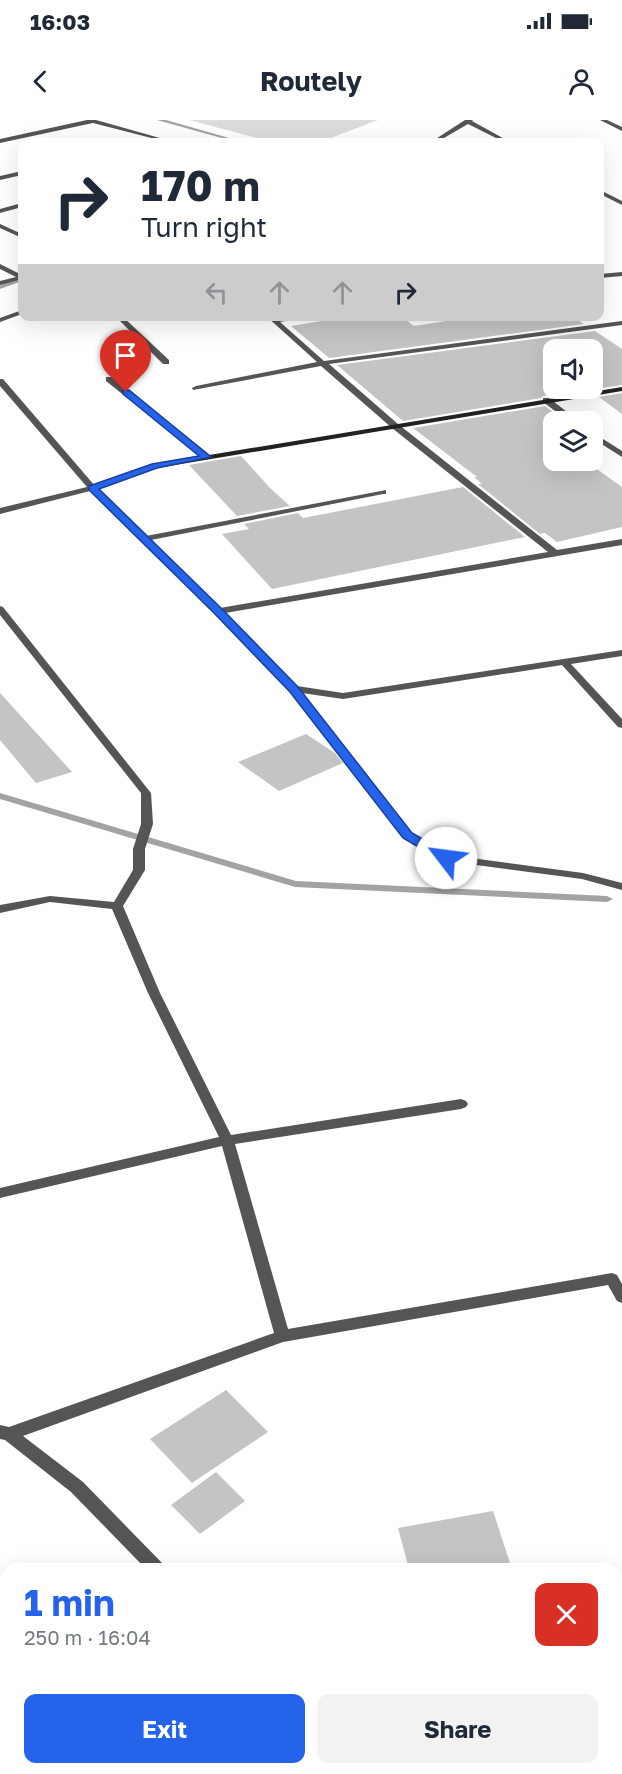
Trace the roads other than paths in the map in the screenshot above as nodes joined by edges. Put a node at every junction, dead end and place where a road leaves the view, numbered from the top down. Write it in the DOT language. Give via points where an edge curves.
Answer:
graph roads {
  1 [pos="92,120"];
  2 [pos="603,120"];
  3 [pos="469,121"];
  4 [pos="622,129"];
  5 [pos="154,138"];
  6 [pos="441,138"];
  7 [pos="500,138"];
  8 [pos="0,141"];
  9 [pos="18,174"];
  10 [pos="0,178"];
  11 [pos="604,194"];
  12 [pos="622,203"];
  13 [pos="18,207"];
  14 [pos="0,211"];
  15 [pos="0,226"];
  16 [pos="18,234"];
  17 [pos="0,267"];
  18 [pos="622,274"];
  19 [pos="18,275"];
  20 [pos="604,276"];
  21 [pos="18,278"];
  22 [pos="0,283"];
  23 [pos="18,313"];
  24 [pos="0,320"];
  25 [pos="123,321"];
  26 [pos="274,321"];
  27 [pos="622,323"];
  28 [pos="166,362"];
  29 [pos="323,363"];
  30 [pos="109,379"];
  31 [pos="0,381"];
  32 [pos="196,388"];
  33 [pos="622,388"];
  34 [pos="546,400"];
  35 [pos="561,411"];
  36 [pos="395,426"];
  37 [pos="603,442"];
  38 [pos="622,455"];
  39 [pos="207,457"];
  40 [pos="92,488"];
  41 [pos="383,492"];
  42 [pos="2,509"];
  43 [pos="144,539"];
  44 [pos="622,542"];
  45 [pos="555,553"];
  46 [pos="0,609"];
  47 [pos="218,611"];
  48 [pos="622,653"];
  49 [pos="564,662"];
  50 [pos="294,689"];
  51 [pos="622,725"];
  52 [pos="622,887"];
  53 [pos="117,906"];
  54 [pos="0,909"];
  55 [pos="461,1104"];
  56 [pos="227,1140"];
  57 [pos="0,1193"];
  58 [pos="622,1297"];
  59 [pos="282,1336"];
  60 [pos="4,1433"];
  61 [pos="151,1563"];
  1 -- 5 [label="street"];
  1 -- 8 [label="street"];
  2 -- 4 [label="street"];
  3 -- 6 [label="street"];
  3 -- 7 [label="street"];
  9 -- 10 [label="street"];
  11 -- 12 [label="street"];
  13 -- 14 [label="street"];
  15 -- 16 [label="street"];
  17 -- 19 [label="street"];
  18 -- 20 [label="street"];
  21 -- 22 [label="street"];
  23 -- 24 [label="street"];
  25 -- 28 [label="street"];
  26 -- 29 [label="street"];
  27 -- 29 [label="street"];
  29 -- 32 [label="street"];
  29 -- 36 [label="street"];
  30 -- 39 [label="street"];
  31 -- 40 [label="street"];
  33 -- 34 [label="street"];
  34 -- 35 [label="street"];
  34 -- 36 [label="street"];
  36 -- 39 [label="street"];
  36 -- 45 [label="street"];
  37 -- 38 [label="street"];
  39 -- 40 [label="street" via="155,466"];
  40 -- 42 [label="street"];
  40 -- 43 [label="street"];
  41 -- 43 [label="street"];
  43 -- 47 [label="street"];
  44 -- 45 [label="street"];
  45 -- 47 [label="street"];
  46 -- 53 [label="street" via="146,793 147,824 139,849 139,870"];
  47 -- 50 [label="street"];
  48 -- 49 [label="street"];
  49 -- 50 [label="street" via="343,696"];
  49 -- 51 [label="street"];
  50 -- 52 [label="street" via="407,836 446,858 583,876"];
  53 -- 54 [label="street" via="50,899"];
  53 -- 56 [label="street" via="154,993"];
  55 -- 56 [label="street"];
  56 -- 57 [label="street"];
  56 -- 59 [label="street"];
  58 -- 59 [label="street" via="612,1280"];
  59 -- 60 [label="street"];
  60 -- 61 [label="street" via="77,1487"];
}
